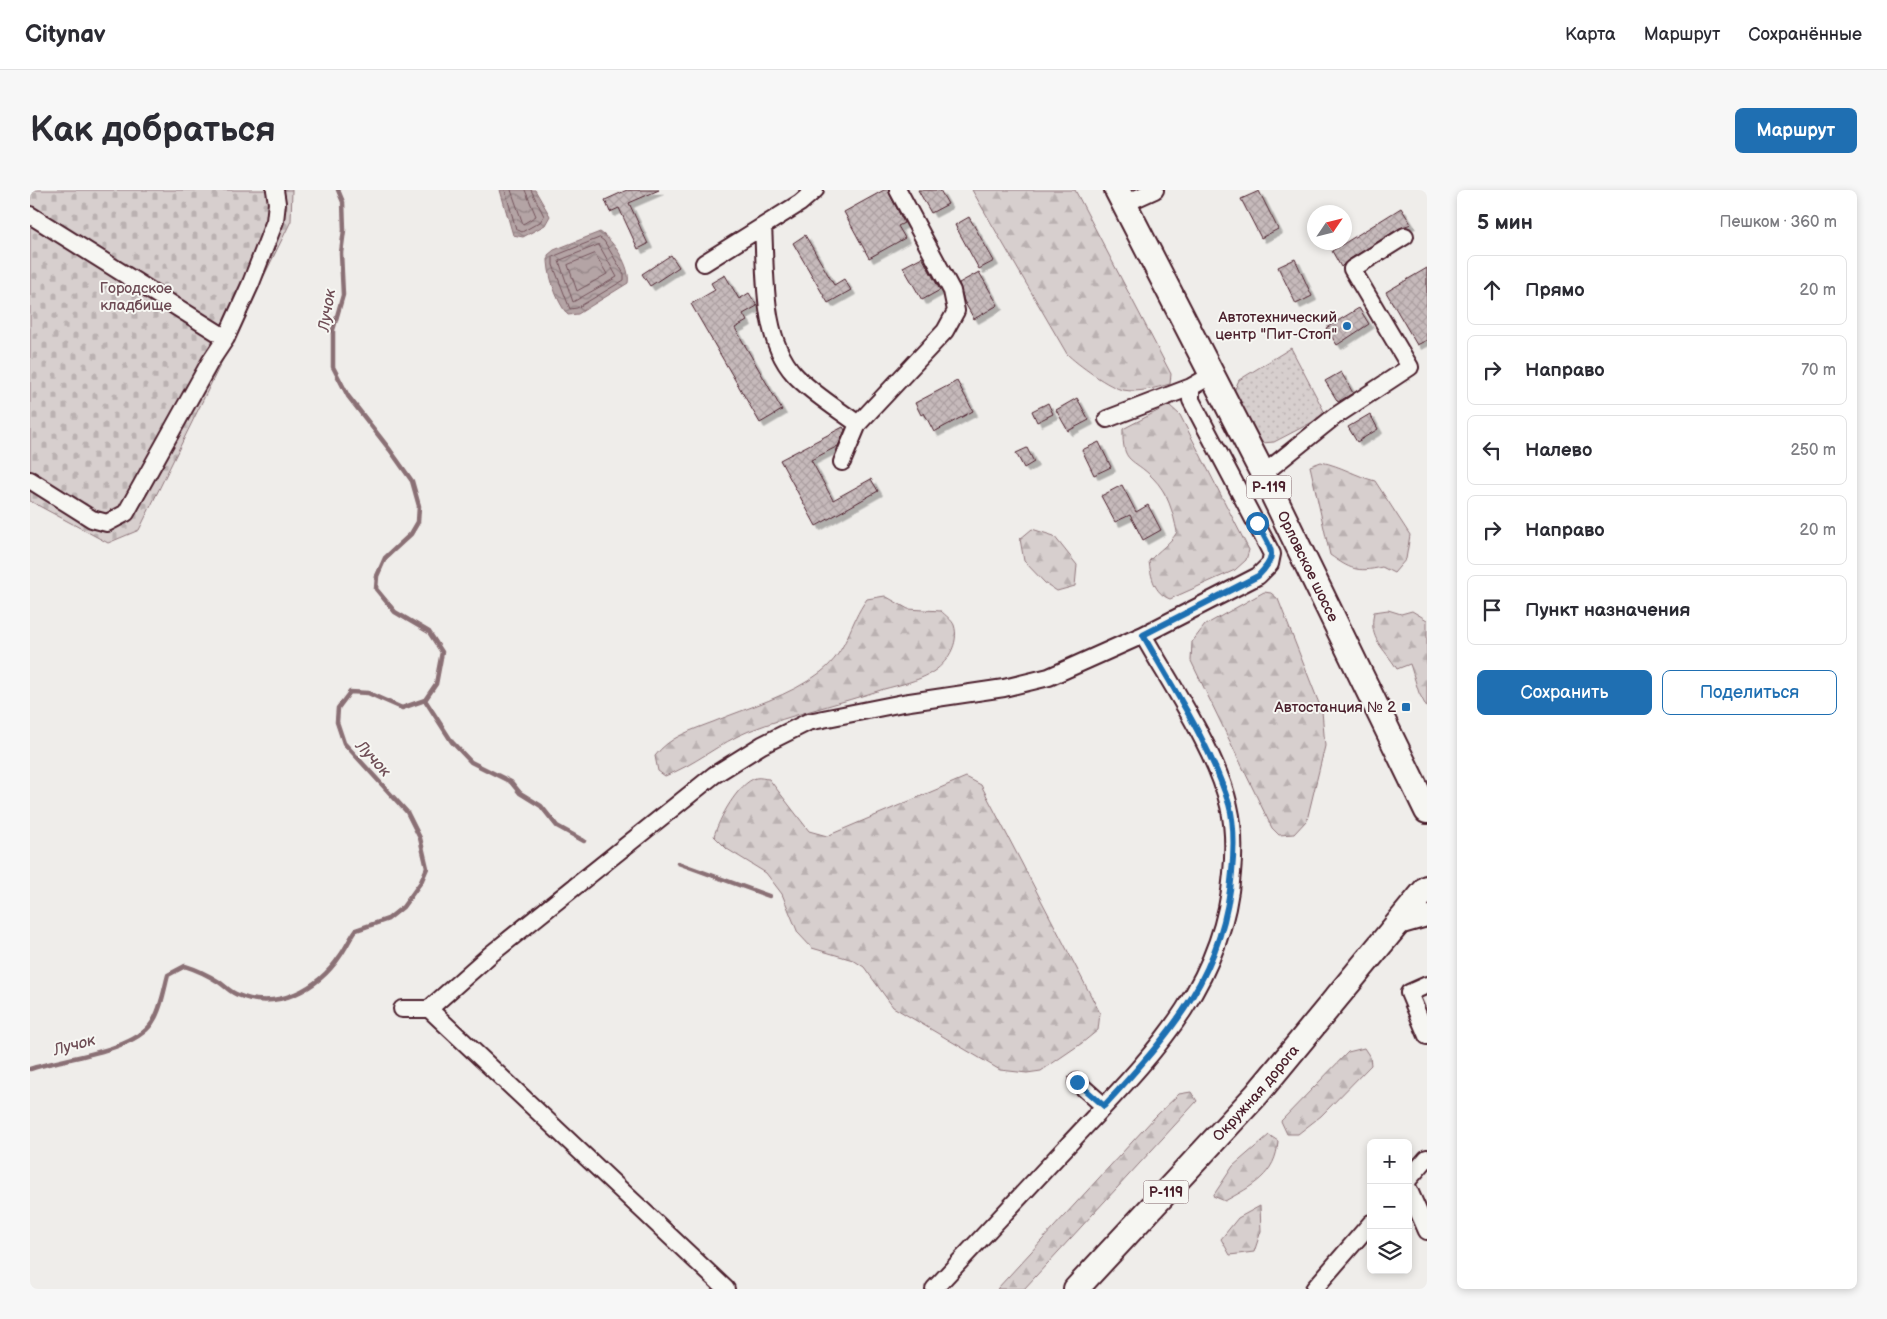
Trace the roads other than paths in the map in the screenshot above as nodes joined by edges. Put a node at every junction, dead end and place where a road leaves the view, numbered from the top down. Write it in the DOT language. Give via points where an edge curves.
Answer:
graph roads {
  1 [pos="275,190"];
  2 [pos="815,190"];
  3 [pos="898,190"];
  4 [pos="1155,190"];
  5 [pos="1121,197"];
  6 [pos="30,215"];
  7 [pos="764,226"];
  8 [pos="1405,236"];
  9 [pos="704,263"];
  10 [pos="226,338"];
  11 [pos="1212,375"];
  12 [pos="1191,387"];
  13 [pos="1107,420"];
  14 [pos="858,424"];
  15 [pos="842,462"];
  16 [pos="1263,474"];
  17 [pos="30,480"];
  18 [pos="1143,635"];
  19 [pos="1421,789"];
  20 [pos="1427,811"];
  21 [pos="1427,888"];
  22 [pos="1427,916"];
  23 [pos="1399,924"];
  24 [pos="1427,985"];
  25 [pos="429,1009"];
  26 [pos="402,1010"];
  27 [pos="1427,1036"];
  28 [pos="1077,1082"];
  29 [pos="1104,1106"];
  30 [pos="1427,1158"];
  31 [pos="1412,1175"];
  32 [pos="1412,1197"];
  33 [pos="1367,1228"];
  34 [pos="1427,1232"];
  35 [pos="726,1289"];
  36 [pos="934,1289"];
  37 [pos="1076,1289"];
  38 [pos="1314,1289"];
  1 -- 10 [label="street" via="275,221"];
  2 -- 7 [label="street"];
  3 -- 14 [label="street" via="952,291 956,311 945,331"];
  4 -- 5 [label="street"];
  5 -- 11 [label="highway, Орловское шоссе / Р-119"];
  6 -- 10 [label="street"];
  7 -- 9 [label="street"];
  7 -- 14 [label="street" via="768,315 778,346 794,374"];
  8 -- 16 [label="street" via="1352,269 1410,367 1334,417"];
  10 -- 17 [label="street" via="126,513 107,522 92,519"];
  11 -- 12 [label="street"];
  11 -- 16 [label="highway, Орловское шоссе / Р-119"];
  12 -- 13 [label="street"];
  12 -- 18 [label="street" via="1190,400 1272,554 1270,564 1258,576"];
  14 -- 15 [label="street"];
  16 -- 19 [label="highway, Орловское шоссе / Р-119"];
  18 -- 25 [label="street" via="1049,677 1004,688 808,722 762,745 714,775 491,954"];
  18 -- 29 [label="street" via="1213,760 1230,807 1234,853 1232,879 1220,940 1198,989 1165,1038"];
  19 -- 20 [label="highway, Орловское шоссе / Р-119"];
  21 -- 23 [label="highway, Окружная дорога / Р-119"];
  22 -- 23 [label="main road"];
  23 -- 37 [label="highway, Окружная дорога / Р-119" via="1257,1094"];
  24 -- 27 [label="street" via="1409,993"];
  25 -- 26 [label="street"];
  25 -- 35 [label="street"];
  28 -- 29 [label="street"];
  29 -- 36 [label="street"];
  30 -- 31 [label="street"];
  32 -- 34 [label="street"];
  33 -- 38 [label="street"];
}
